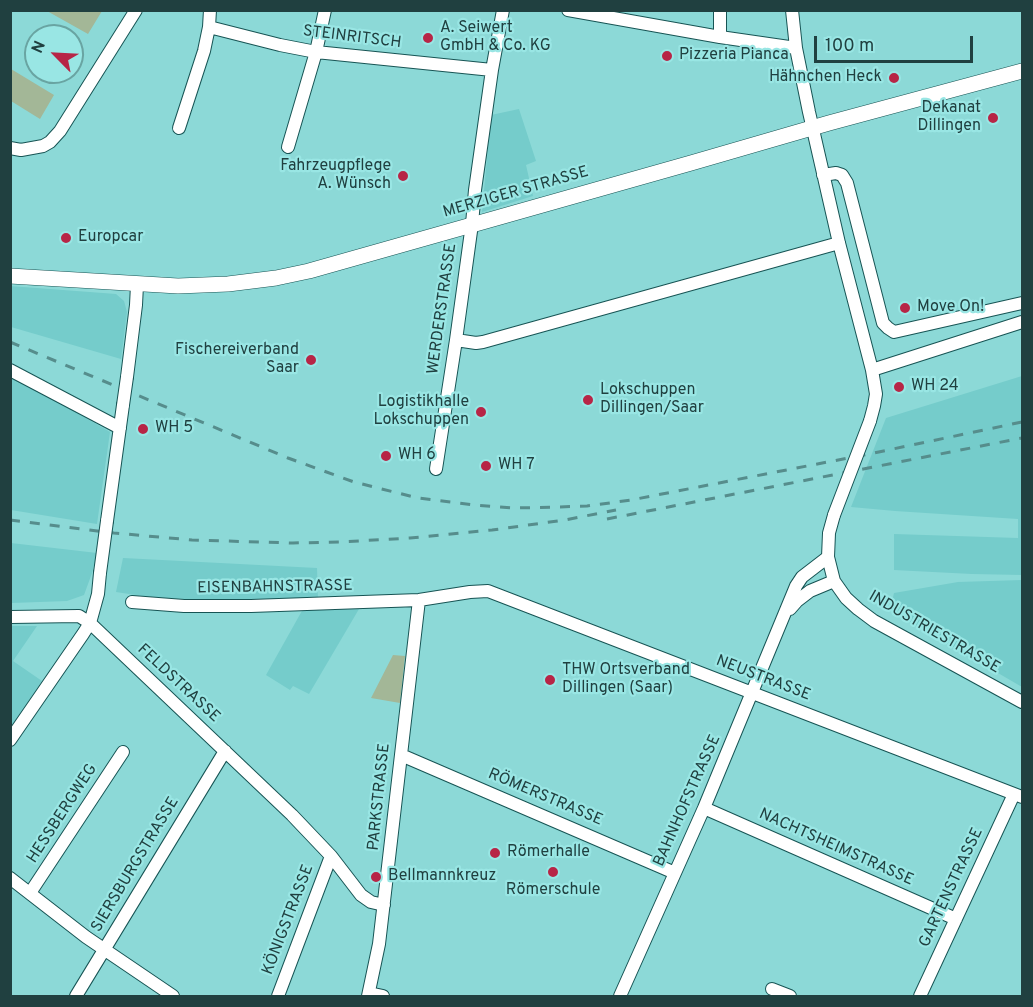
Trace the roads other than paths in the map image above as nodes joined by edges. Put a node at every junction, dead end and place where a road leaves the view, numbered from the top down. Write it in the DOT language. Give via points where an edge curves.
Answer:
graph roads {
  1 [pos="136,10"];
  2 [pos="210,10"];
  3 [pos="325,10"];
  4 [pos="503,10"];
  5 [pos="568,10"];
  6 [pos="720,10"];
  7 [pos="792,10"];
  8 [pos="209,27"];
  9 [pos="720,37"];
  10 [pos="796,48"];
  11 [pos="316,52"];
  12 [pos="492,70"];
  13 [pos="1023,71"];
  14 [pos="179,128"];
  15 [pos="813,128"];
  16 [pos="288,147"];
  17 [pos="10,148"];
  18 [pos="823,175"];
  19 [pos="472,224"];
  20 [pos="839,243"];
  21 [pos="10,276"];
  22 [pos="137,285"];
  23 [pos="1023,303"];
  24 [pos="1023,322"];
  25 [pos="456,340"];
  26 [pos="10,370"];
  27 [pos="872,370"];
  28 [pos="120,428"];
  29 [pos="436,469"];
  30 [pos="828,557"];
  31 [pos="834,580"];
  32 [pos="419,600"];
  33 [pos="132,602"];
  34 [pos="10,617"];
  35 [pos="784,617"];
  36 [pos="90,623"];
  37 [pos="753,693"];
  38 [pos="1023,702"];
  39 [pos="10,740"];
  40 [pos="225,751"];
  41 [pos="123,752"];
  42 [pos="401,755"];
  43 [pos="1018,795"];
  44 [pos="704,808"];
  45 [pos="330,856"];
  46 [pos="675,873"];
  47 [pos="10,878"];
  48 [pos="30,894"];
  49 [pos="384,905"];
  50 [pos="956,919"];
  51 [pos="104,950"];
  52 [pos="772,989"];
  53 [pos="369,995"];
  54 [pos="924,995"];
  55 [pos="76,996"];
  56 [pos="173,996"];
  57 [pos="278,996"];
  58 [pos="383,996"];
  59 [pos="620,996"];
  60 [pos="790,996"];
  1 -- 17 [label="street" via="50,142 21,150"];
  2 -- 8 [label="street"];
  3 -- 11 [label="street"];
  4 -- 12 [label="street, WERDERSTRASSE"];
  5 -- 9 [label="street"];
  6 -- 9 [label="street"];
  7 -- 10 [label="street"];
  8 -- 11 [label="street, STEINRITSCH"];
  8 -- 14 [label="street"];
  9 -- 10 [label="street"];
  10 -- 15 [label="street"];
  11 -- 12 [label="street, STEINRITSCH"];
  11 -- 16 [label="street"];
  12 -- 19 [label="street, WERDERSTRASSE"];
  13 -- 15 [label="main road, MERZIGER STRASSE"];
  15 -- 18 [label="street"];
  15 -- 19 [label="main road, MERZIGER STRASSE"];
  18 -- 20 [label="street"];
  18 -- 23 [label="street" via="842,175 847,183 883,323 894,332"];
  19 -- 22 [label="main road, MERZIGER STRASSE" via="276,278 205,286"];
  19 -- 25 [label="street, WERDERSTRASSE"];
  20 -- 25 [label="street" via="483,342"];
  20 -- 27 [label="street"];
  21 -- 22 [label="main road, MERZIGER STRASSE"];
  22 -- 28 [label="street, bridge"];
  24 -- 27 [label="street"];
  25 -- 29 [label="street, WERDERSTRASSE"];
  26 -- 28 [label="street"];
  27 -- 30 [label="street, INDUSTRIESTRASSE, bridge" via="874,406 834,515"];
  28 -- 36 [label="street, bridge" via="98,594"];
  30 -- 31 [label="street, INDUSTRIESTRASSE"];
  30 -- 35 [label="street, BAHNHOFSTRASSE" via="802,577"];
  31 -- 35 [label="street, BAHNHOFSTRASSE" via="810,591"];
  31 -- 38 [label="street, INDUSTRIESTRASSE" via="846,598 874,621"];
  32 -- 33 [label="street, EISENBAHNSTRASSE" via="251,606"];
  32 -- 37 [label="street, NEUSTRASSE" via="470,592 495,593"];
  32 -- 42 [label="street, PARKSTRASSE"];
  34 -- 36 [label="street" via="79,616"];
  35 -- 37 [label="street, BAHNHOFSTRASSE"];
  36 -- 39 [label="street"];
  36 -- 40 [label="street, FELDSTRASSE"];
  37 -- 43 [label="street, NEUSTRASSE"];
  37 -- 44 [label="street, BAHNHOFSTRASSE"];
  40 -- 45 [label="street, FELDSTRASSE"];
  40 -- 51 [label="street, SIERSBURGSTRASSE"];
  41 -- 48 [label="street, HESSBERGWEG"];
  42 -- 46 [label="street, RÖMERSTRASSE"];
  42 -- 49 [label="street, PARKSTRASSE"];
  43 -- 50 [label="street, GARTENSTRASSE"];
  44 -- 46 [label="street, BAHNHOFSTRASSE"];
  44 -- 50 [label="street, NACHTSHEIMSTRASSE"];
  45 -- 49 [label="street, FELDSTRASSE" via="361,895"];
  45 -- 57 [label="street, KÖNIGSTRASSE"];
  46 -- 59 [label="street, BAHNHOFSTRASSE"];
  47 -- 48 [label="street"];
  48 -- 51 [label="street"];
  49 -- 53 [label="street, PARKSTRASSE"];
  50 -- 54 [label="street, GARTENSTRASSE"];
  51 -- 55 [label="street, SIERSBURGSTRASSE"];
  51 -- 56 [label="street"];
  52 -- 60 [label="street"];
  53 -- 58 [label="street"];
}
